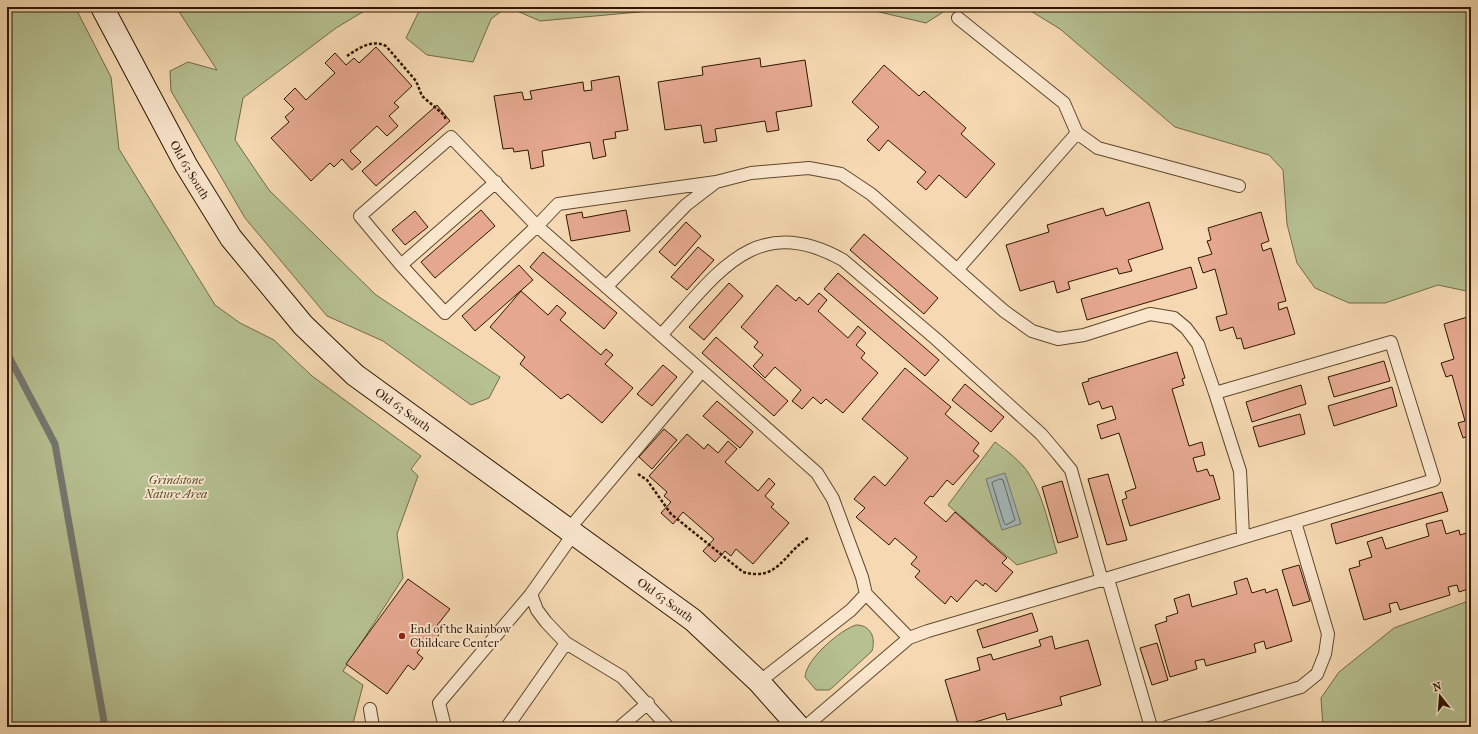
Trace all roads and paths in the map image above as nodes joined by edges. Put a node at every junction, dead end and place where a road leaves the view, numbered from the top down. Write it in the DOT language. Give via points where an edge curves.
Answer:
graph roads {
  1 [pos="102,7"];
  2 [pos="958,18"];
  3 [pos="347,56"];
  4 [pos="1077,133"];
  5 [pos="451,137"];
  6 [pos="496,182"];
  7 [pos="716,182"];
  8 [pos="1239,186"];
  9 [pos="537,226"];
  10 [pos="400,265"];
  11 [pos="957,270"];
  12 [pos="606,287"];
  13 [pos="661,335"];
  14 [pos="702,371"];
  15 [pos="1215,393"];
  16 [pos="623,464"];
  17 [pos="1295,522"];
  18 [pos="572,531"];
  19 [pos="1243,536"];
  20 [pos="808,538"];
  21 [pos="1105,580"];
  22 [pos="531,594"];
  23 [pos="866,594"];
  24 [pos="909,638"];
  25 [pos="566,643"];
  26 [pos="759,682"];
  27 [pos="648,703"];
  28 [pos="370,709"];
  29 [pos="373,727"];
  30 [pos="445,727"];
  31 [pos="508,727"];
  32 [pos="620,727"];
  33 [pos="668,727"];
  34 [pos="799,727"];
  35 [pos="805,727"];
  36 [pos="1151,727"];
  37 [pos="1166,727"];
  1 -- 18 [label="main road, Old 63 South" via="186,165 231,238 303,326 355,375"];
  2 -- 4 [label="lane" via="1064,103"];
  3 -- 5 [label="path" via="373,43 386,46 416,81 422,96 444,115 450,127"];
  4 -- 8 [label="lane" via="1098,148"];
  4 -- 11 [label="lane"];
  5 -- 6 [label="lane"];
  5 -- 10 [label="lane" via="360,216"];
  6 -- 9 [label="lane"];
  6 -- 10 [label="lane"];
  7 -- 9 [label="lane" via="558,204"];
  7 -- 11 [label="lane" via="751,173 809,168 840,174 872,194"];
  7 -- 12 [label="lane" via="686,205"];
  9 -- 10 [label="lane" via="444,313"];
  9 -- 12 [label="lane"];
  11 -- 15 [label="lane" via="1004,311 1032,331 1058,339 1084,335 1150,314 1174,318 1186,328 1198,344"];
  12 -- 13 [label="lane"];
  13 -- 14 [label="lane"];
  13 -- 21 [label="lane" via="719,271 741,254 776,242 802,243 829,252 843,260 936,339 1041,434 1058,454 1071,470"];
  14 -- 16 [label="lane"];
  14 -- 23 [label="lane" via="818,473 833,500"];
  15 -- 17 [label="lane" via="1391,342 1434,480"];
  15 -- 19 [label="lane" via="1240,471"];
  16 -- 18 [label="lane"];
  16 -- 20 [label="path" via="647,480 671,514 742,572 754,575 772,571 782,564 795,546"];
  17 -- 19 [label="lane"];
  17 -- 37 [label="lane" via="1328,634 1325,654 1317,674 1301,687"];
  18 -- 22 [label="lane"];
  18 -- 26 [label="main road, Old 63 South" via="693,620"];
  19 -- 21 [label="lane"];
  21 -- 24 [label="lane"];
  21 -- 36 [label="lane"];
  22 -- 25 [label="lane" via="546,622"];
  22 -- 30 [label="lane" via="439,703"];
  23 -- 24 [label="lane"];
  23 -- 26 [label="lane" via="851,610"];
  24 -- 35 [label="lane"];
  25 -- 27 [label="lane" via="622,677"];
  25 -- 31 [label="lane"];
  26 -- 34 [label="main road, Old 63 South"];
  27 -- 32 [label="lane"];
  27 -- 33 [label="lane"];
  28 -- 29 [label="lane"];
}
